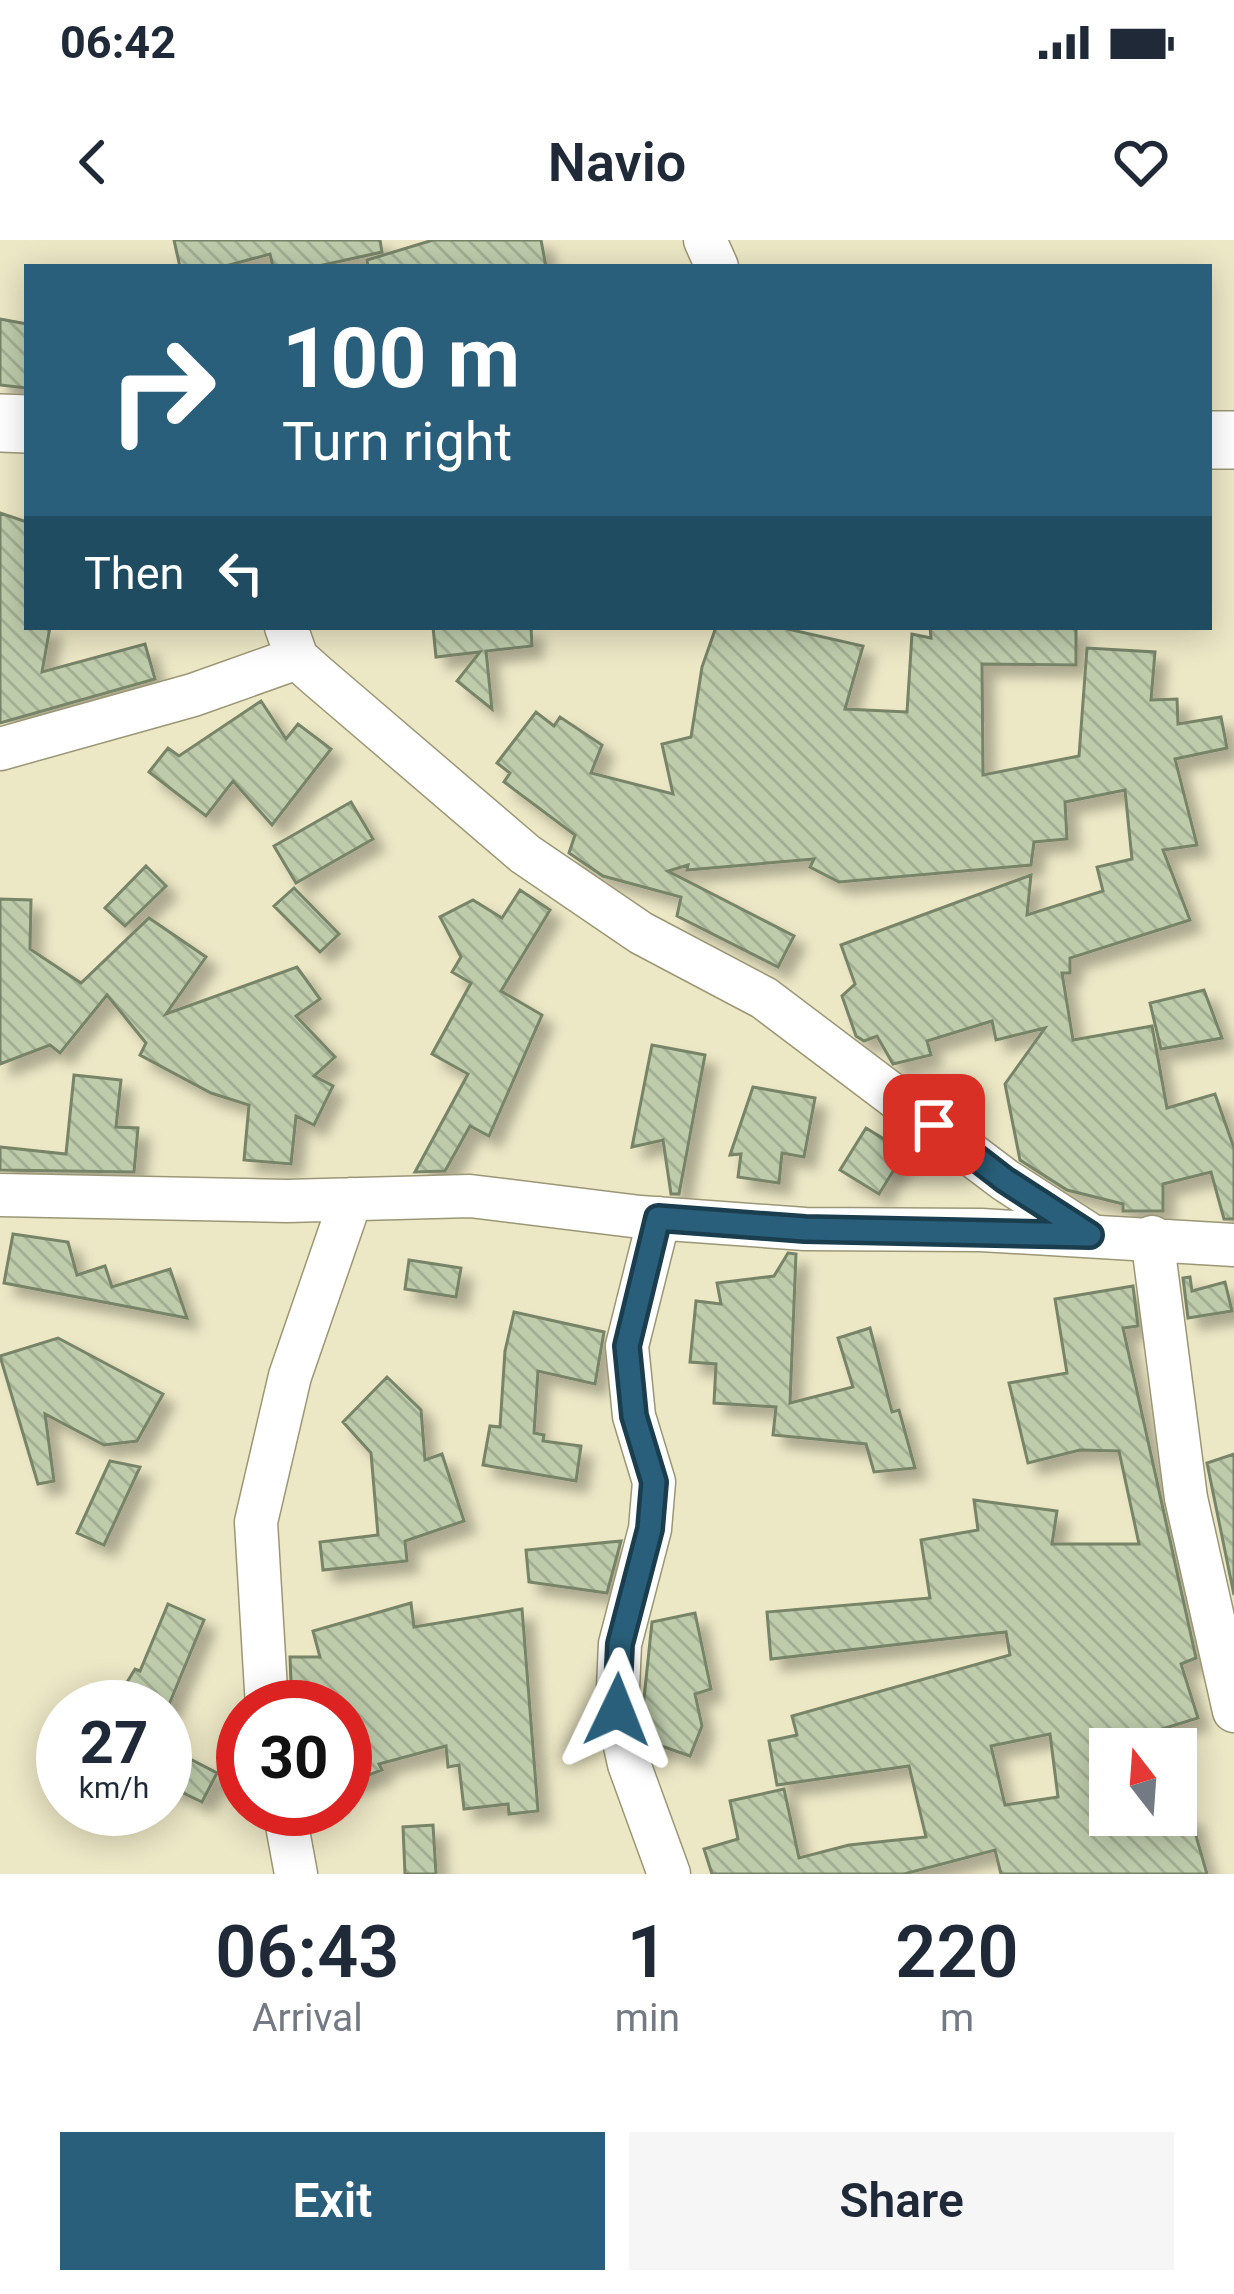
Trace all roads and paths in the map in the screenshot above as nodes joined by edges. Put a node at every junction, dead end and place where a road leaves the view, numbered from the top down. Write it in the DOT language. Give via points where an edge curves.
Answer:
graph roads {
  1 [pos="292,642"];
  2 [pos="0,749"];
  3 [pos="0,1195"];
  4 [pos="351,1199"];
  5 [pos="658,1218"];
  6 [pos="1090,1235"];
  7 [pos="1152,1237"];
  8 [pos="1234,1245"];
  9 [pos="265,1680"];
  10 [pos="1234,1711"];
  11 [pos="289,1836"];
  12 [pos="296,1874"];
  13 [pos="669,1874"];
  1 -- 2 [label="street" via="193,695"];
  1 -- 6 [label="street" via="525,854 640,933 764,998"];
  3 -- 4 [label="street"];
  4 -- 5 [label="street" via="470,1196"];
  4 -- 9 [label="street" via="290,1376 256,1522"];
  5 -- 6 [label="street"];
  5 -- 13 [label="street" via="627,1346 634,1416 654,1482 620,1644 617,1710"];
  6 -- 7 [label="street"];
  7 -- 8 [label="street"];
  7 -- 10 [label="street" via="1186,1498"];
  11 -- 12 [label="street"];
}
